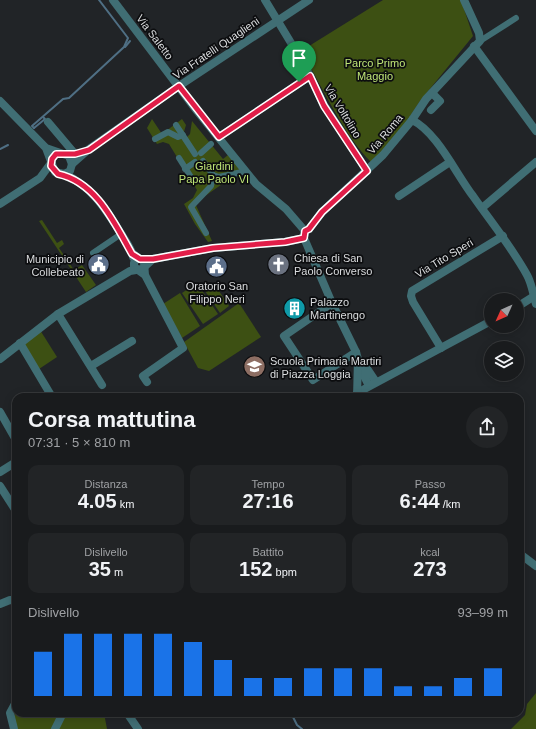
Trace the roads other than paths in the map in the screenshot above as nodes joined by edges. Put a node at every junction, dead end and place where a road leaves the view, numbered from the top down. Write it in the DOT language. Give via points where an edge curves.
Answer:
graph roads {
  1 [pos="113,0"];
  2 [pos="265,0"];
  3 [pos="309,0"];
  4 [pos="464,0"];
  5 [pos="516,18"];
  6 [pos="278,21"];
  7 [pos="477,43"];
  8 [pos="310,76"];
  9 [pos="179,86"];
  10 [pos="432,93"];
  11 [pos="0,100"];
  12 [pos="431,110"];
  13 [pos="412,120"];
  14 [pos="48,122"];
  15 [pos="176,125"];
  16 [pos="536,131"];
  17 [pos="183,135"];
  18 [pos="219,137"];
  19 [pos="155,139"];
  20 [pos="211,144"];
  21 [pos="46,148"];
  22 [pos="89,150"];
  23 [pos="202,153"];
  24 [pos="67,154"];
  25 [pos="195,154"];
  26 [pos="179,158"];
  27 [pos="202,161"];
  28 [pos="195,162"];
  29 [pos="450,162"];
  30 [pos="536,162"];
  31 [pos="51,163"];
  32 [pos="72,164"];
  33 [pos="186,169"];
  34 [pos="367,171"];
  35 [pos="242,172"];
  36 [pos="61,174"];
  37 [pos="213,175"];
  38 [pos="191,177"];
  39 [pos="40,178"];
  40 [pos="78,180"];
  41 [pos="399,196"];
  42 [pos="0,204"];
  43 [pos="482,208"];
  44 [pos="206,233"];
  45 [pos="121,234"];
  46 [pos="305,234"];
  47 [pos="503,236"];
  48 [pos="93,252"];
  49 [pos="139,267"];
  50 [pos="535,298"];
  51 [pos="524,304"];
  52 [pos="328,305"];
  53 [pos="58,314"];
  54 [pos="484,325"];
  55 [pos="132,340"];
  56 [pos="20,343"];
  57 [pos="441,348"];
  58 [pos="356,352"];
  59 [pos="0,359"];
  60 [pos="357,363"];
  61 [pos="91,366"];
  62 [pos="147,382"];
  63 [pos="372,384"];
  64 [pos="102,385"];
  65 [pos="50,393"];
  66 [pos="357,393"];
  67 [pos="360,393"];
  68 [pos="0,412"];
  69 [pos="12,433"];
  70 [pos="12,464"];
  71 [pos="0,472"];
  72 [pos="0,486"];
  73 [pos="12,505"];
  74 [pos="524,556"];
  75 [pos="534,562"];
  76 [pos="12,600"];
  77 [pos="0,604"];
  78 [pos="12,709"];
  79 [pos="61,717"];
  80 [pos="130,717"];
  81 [pos="14,729"];
  82 [pos="55,729"];
  83 [pos="138,729"];
  1 -- 9 [label="street, Via Saletto"];
  2 -- 6 [label="street, Via Fratelli Quaglieni"];
  3 -- 6 [label="street, Via Fratelli Quaglieni"];
  4 -- 7 [label="street" via="479,33"];
  5 -- 7 [label="street"];
  6 -- 8 [label="street, Via Voltolino"];
  6 -- 9 [label="street, Via Fratelli Quaglieni"];
  7 -- 10 [label="street, Via Roma"];
  7 -- 16 [label="street"];
  8 -- 18 [label="street"];
  8 -- 34 [label="street, Via Voltolino" via="324,106"];
  9 -- 18 [label="street, Via Saletto"];
  9 -- 22 [label="street, Via Fratelli Quaglieni"];
  10 -- 12 [label="street" via="440,101"];
  10 -- 13 [label="street, Via Roma"];
  11 -- 21 [label="street"];
  13 -- 29 [label="street" via="423,127"];
  13 -- 34 [label="street, Via Roma"];
  14 -- 24 [label="street"];
  15 -- 17 [label="street"];
  17 -- 19 [label="street" via="178,137 168,132"];
  17 -- 25 [label="street"];
  18 -- 46 [label="street, Via Saletto" via="256,184 295,218"];
  20 -- 23 [label="street"];
  21 -- 24 [label="street"];
  21 -- 31 [label="street"];
  22 -- 24 [label="street, Via Fratelli Quaglieni"];
  22 -- 32 [label="street, Via Fratelli Quaglieni"];
  24 -- 31 [label="street" via="54,156"];
  24 -- 32 [label="street"];
  26 -- 33 [label="street"];
  27 -- 37 [label="street"];
  28 -- 33 [label="street"];
  29 -- 41 [label="street"];
  29 -- 43 [label="street"];
  30 -- 43 [label="street"];
  31 -- 36 [label="street" via="52,170"];
  31 -- 39 [label="street"];
  32 -- 36 [label="street" via="70,171"];
  32 -- 40 [label="street"];
  33 -- 38 [label="street"];
  34 -- 46 [label="street, Via Roma" via="316,218"];
  35 -- 37 [label="street" via="219,177"];
  36 -- 39 [label="street"];
  36 -- 40 [label="street"];
  37 -- 44 [label="street" via="211,186 191,207"];
  39 -- 42 [label="street"];
  40 -- 45 [label="street" via="100,201"];
  43 -- 47 [label="street"];
  45 -- 48 [label="street"];
  45 -- 49 [label="street"];
  46 -- 49 [label="street" via="285,242 213,248 153,259"];
  46 -- 52 [label="street, Via Saletto"];
  47 -- 50 [label="street" via="532,285"];
  47 -- 57 [label="street, Via Tito Speri" via="416,287 411,296"];
  49 -- 53 [label="street"];
  49 -- 62 [label="street" via="182,348 143,376"];
  50 -- 51 [label="street"];
  52 -- 58 [label="street, Via Saletto"];
  52 -- 58 [label="street" via="284,336 313,380"];
  53 -- 56 [label="street"];
  53 -- 61 [label="street"];
  54 -- 57 [label="street"];
  55 -- 61 [label="street"];
  56 -- 59 [label="street"];
  56 -- 65 [label="street"];
  57 -- 63 [label="street"];
  58 -- 60 [label="street"];
  60 -- 63 [label="street" via="366,367"];
  60 -- 66 [label="street"];
  61 -- 64 [label="street"];
  63 -- 67 [label="street"];
  68 -- 69 [label="street"];
  70 -- 71 [label="street"];
  72 -- 73 [label="street"];
  74 -- 75 [label="street"];
  76 -- 77 [label="street"];
  78 -- 81 [label="street" via="10,713"];
  79 -- 82 [label="street"];
  80 -- 83 [label="street"];
}
